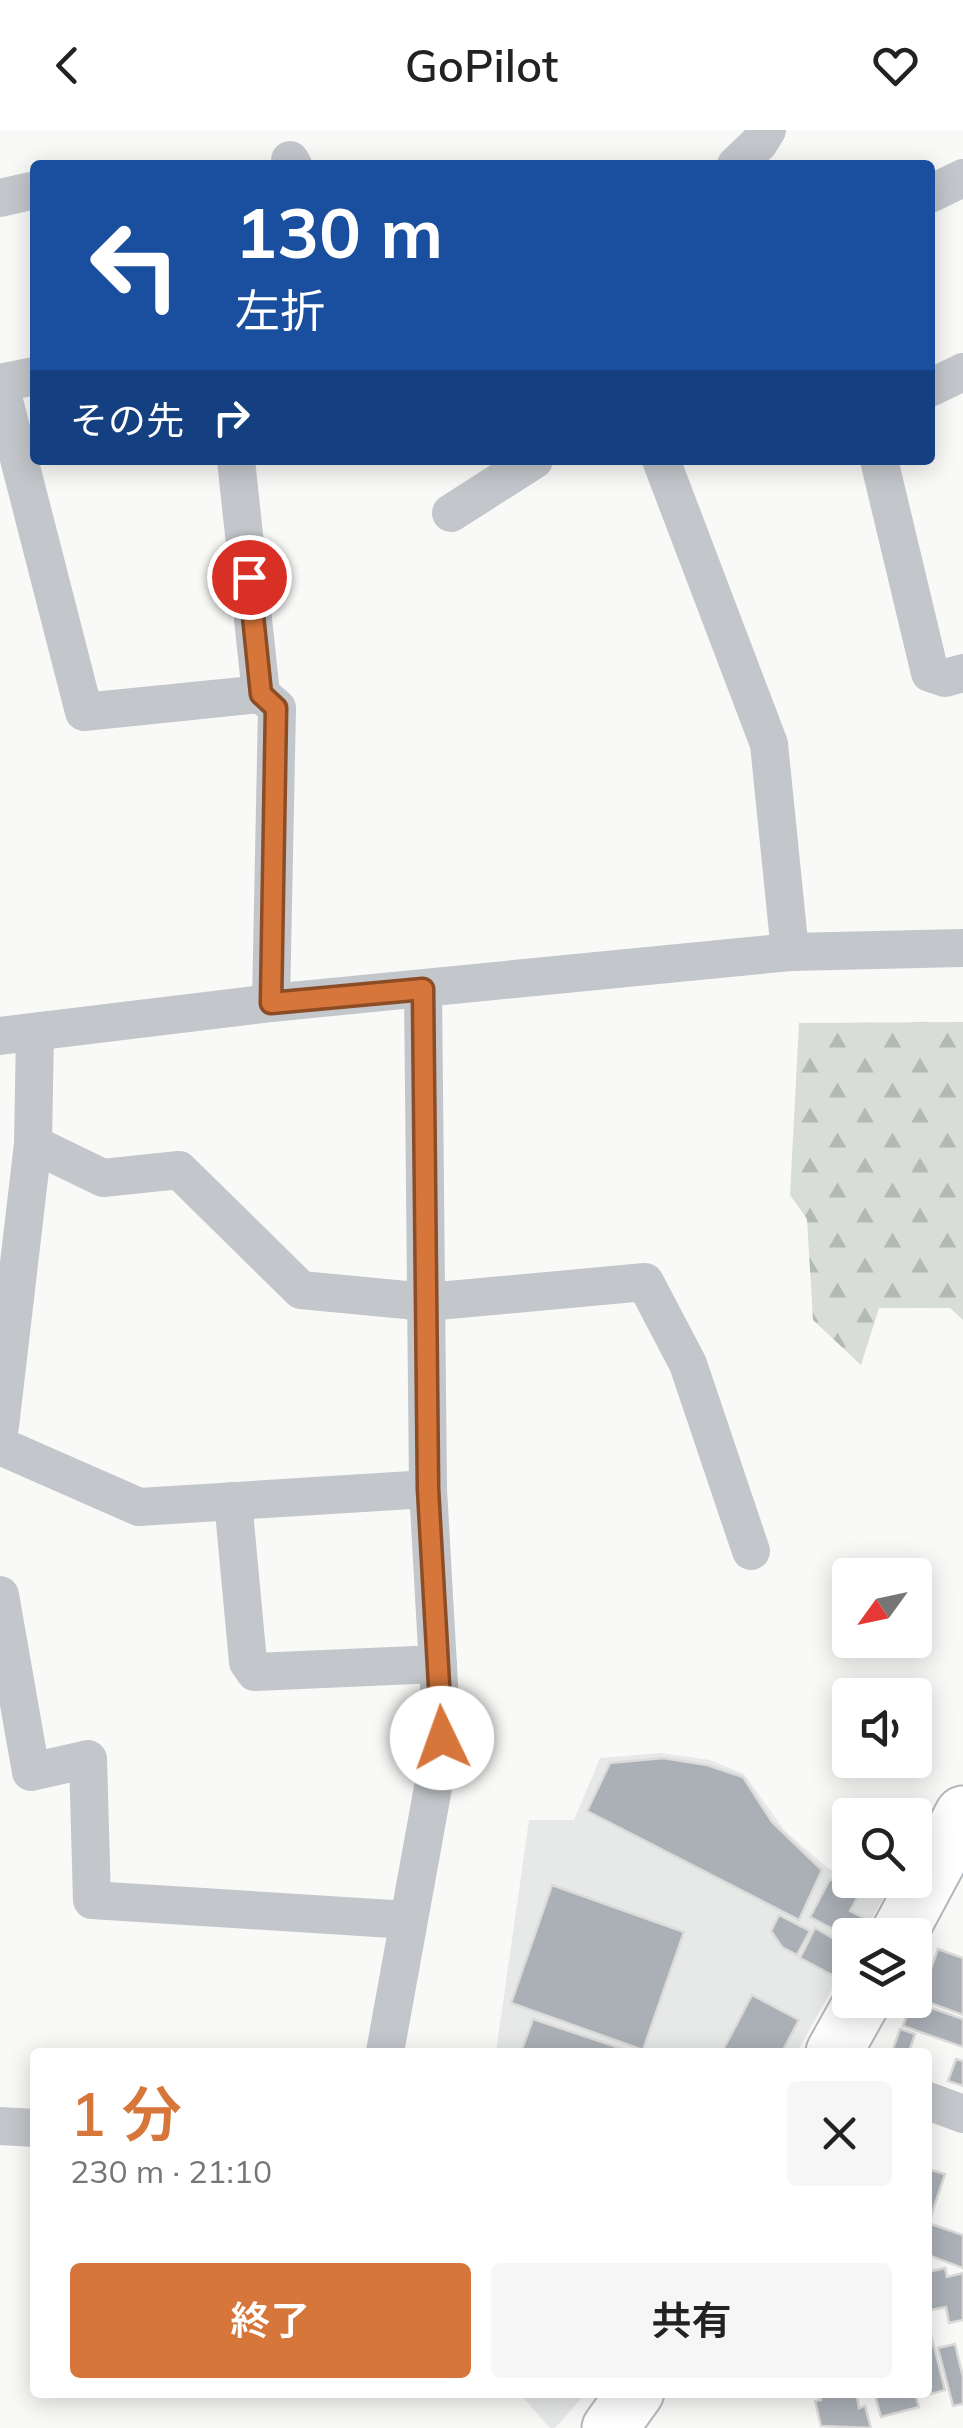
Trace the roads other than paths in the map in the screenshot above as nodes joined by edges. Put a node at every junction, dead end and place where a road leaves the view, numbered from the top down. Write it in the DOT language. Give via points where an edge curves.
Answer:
graph roads {
  1 [pos="767,130"];
  2 [pos="741,160"];
  3 [pos="963,178"];
  4 [pos="30,191"];
  5 [pos="935,192"];
  6 [pos="0,198"];
  7 [pos="963,372"];
  8 [pos="30,377"];
  9 [pos="0,384"];
  10 [pos="935,386"];
  11 [pos="237,465"];
  12 [pos="526,465"];
  13 [pos="664,465"];
  14 [pos="879,465"];
  15 [pos="451,513"];
  16 [pos="963,673"];
  17 [pos="261,694"];
  18 [pos="963,948"];
  19 [pos="790,952"];
  20 [pos="423,989"];
  21 [pos="271,1003"];
  22 [pos="17,1034"];
  23 [pos="33,1144"];
  24 [pos="427,1302"];
  25 [pos="0,1426"];
  26 [pos="0,1446"];
  27 [pos="428,1489"];
  28 [pos="233,1501"];
  29 [pos="751,1552"];
  30 [pos="0,1595"];
  31 [pos="438,1664"];
  32 [pos="963,1814"];
  33 [pos="907,1918"];
  34 [pos="408,1920"];
  35 [pos="853,2018"];
  36 [pos="386,2048"];
  37 [pos="836,2048"];
  38 [pos="932,2102"];
  39 [pos="963,2114"];
  40 [pos="0,2126"];
  41 [pos="30,2128"];
  42 [pos="632,2398"];
  43 [pos="610,2428"];
  1 -- 2 [label="street"];
  3 -- 5 [label="street"];
  4 -- 6 [label="street"];
  7 -- 10 [label="street"];
  8 -- 9 [label="street"];
  9 -- 17 [label="street" via="84,712"];
  11 -- 17 [label="street"];
  12 -- 15 [label="street"];
  13 -- 19 [label="street" via="770,744"];
  14 -- 16 [label="street" via="930,673"];
  17 -- 21 [label="street" via="276,708"];
  18 -- 19 [label="street"];
  19 -- 20 [label="street"];
  20 -- 21 [label="street"];
  20 -- 24 [label="street"];
  21 -- 22 [label="street"];
  22 -- 23 [label="street"];
  23 -- 24 [label="street" via="104,1178 179,1170 301,1290"];
  23 -- 25 [label="street"];
  24 -- 27 [label="street"];
  24 -- 29 [label="street" via="645,1282 688,1364"];
  26 -- 28 [label="street" via="139,1507"];
  27 -- 28 [label="street"];
  27 -- 31 [label="street"];
  28 -- 31 [label="street" via="248,1662 255,1672"];
  30 -- 34 [label="street" via="31,1772 88,1759 92,1900"];
  31 -- 34 [label="street" via="442,1738"];
  32 -- 33 [label="main road"];
  34 -- 36 [label="street"];
  35 -- 37 [label="main road"];
  38 -- 39 [label="street"];
  40 -- 41 [label="street"];
  42 -- 43 [label="main road"];
}
